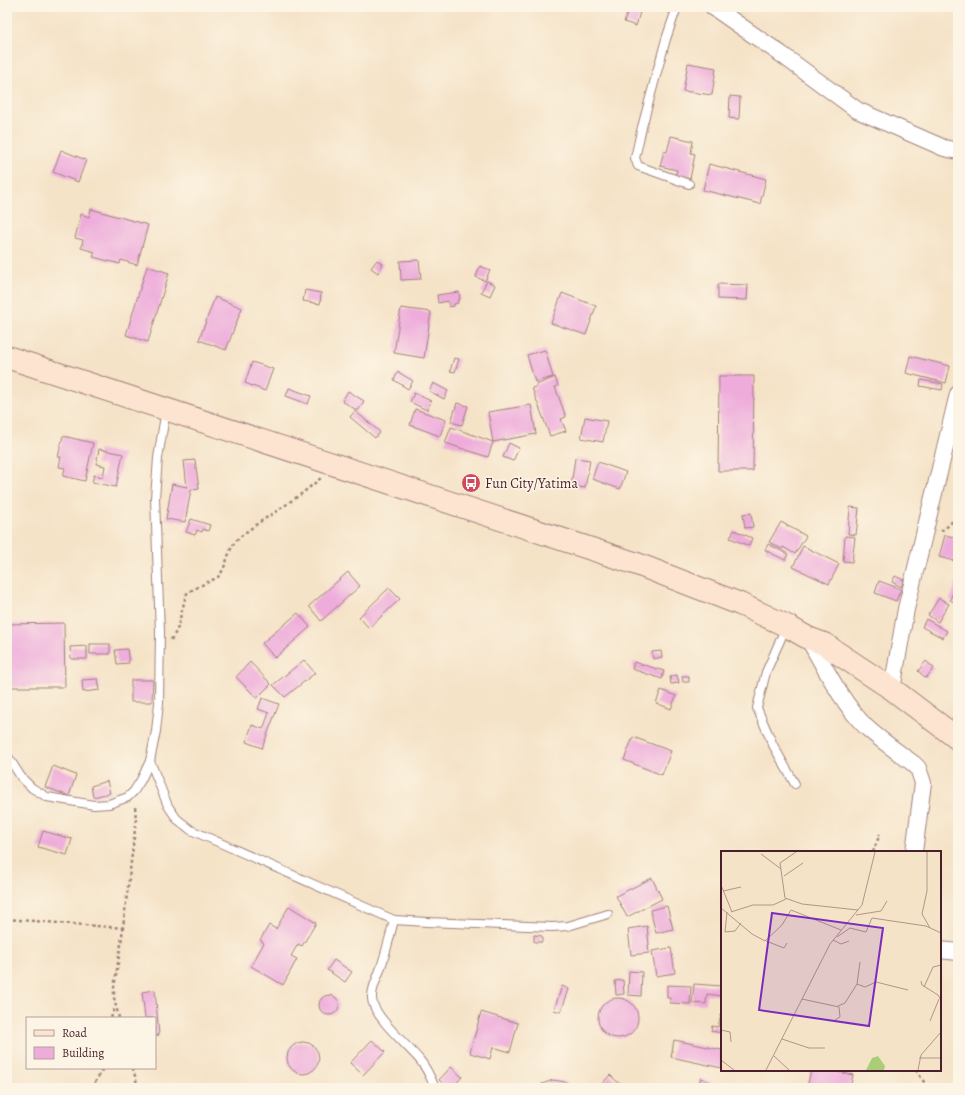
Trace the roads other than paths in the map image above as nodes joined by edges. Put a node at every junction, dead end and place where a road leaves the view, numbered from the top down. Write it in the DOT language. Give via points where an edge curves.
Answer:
graph roads {
  1 [pos="677,7"];
  2 [pos="713,7"];
  3 [pos="958,151"];
  4 [pos="689,184"];
  5 [pos="7,357"];
  6 [pos="958,394"];
  7 [pos="166,409"];
  8 [pos="786,626"];
  9 [pos="808,638"];
  10 [pos="892,689"];
  11 [pos="958,739"];
  12 [pos="7,755"];
  13 [pos="150,761"];
  14 [pos="796,784"];
  15 [pos="914,851"];
  16 [pos="608,914"];
  17 [pos="394,920"];
  18 [pos="941,950"];
  19 [pos="958,952"];
  20 [pos="435,1088"];
  1 -- 4 [label="lane" via="655,77 635,158 638,166"];
  2 -- 3 [label="street" via="857,110 944,148"];
  5 -- 7 [label="main road"];
  6 -- 10 [label="street" via="906,609"];
  7 -- 8 [label="main road" via="637,564 740,604"];
  7 -- 13 [label="lane" via="155,498 160,632 159,703"];
  8 -- 9 [label="main road"];
  8 -- 14 [label="lane" via="766,672 757,708 773,744"];
  9 -- 10 [label="main road" via="824,644"];
  9 -- 15 [label="street" via="852,711 866,726 918,768 923,783"];
  10 -- 11 [label="main road"];
  12 -- 13 [label="lane" via="20,777 32,788 47,796 94,805 122,800 134,791"];
  13 -- 17 [label="lane" via="168,806 177,819 191,830"];
  16 -- 17 [label="lane" via="560,927"];
  17 -- 20 [label="lane" via="372,992 372,1000 388,1027 420,1060"];
  18 -- 19 [label="street"];
}
